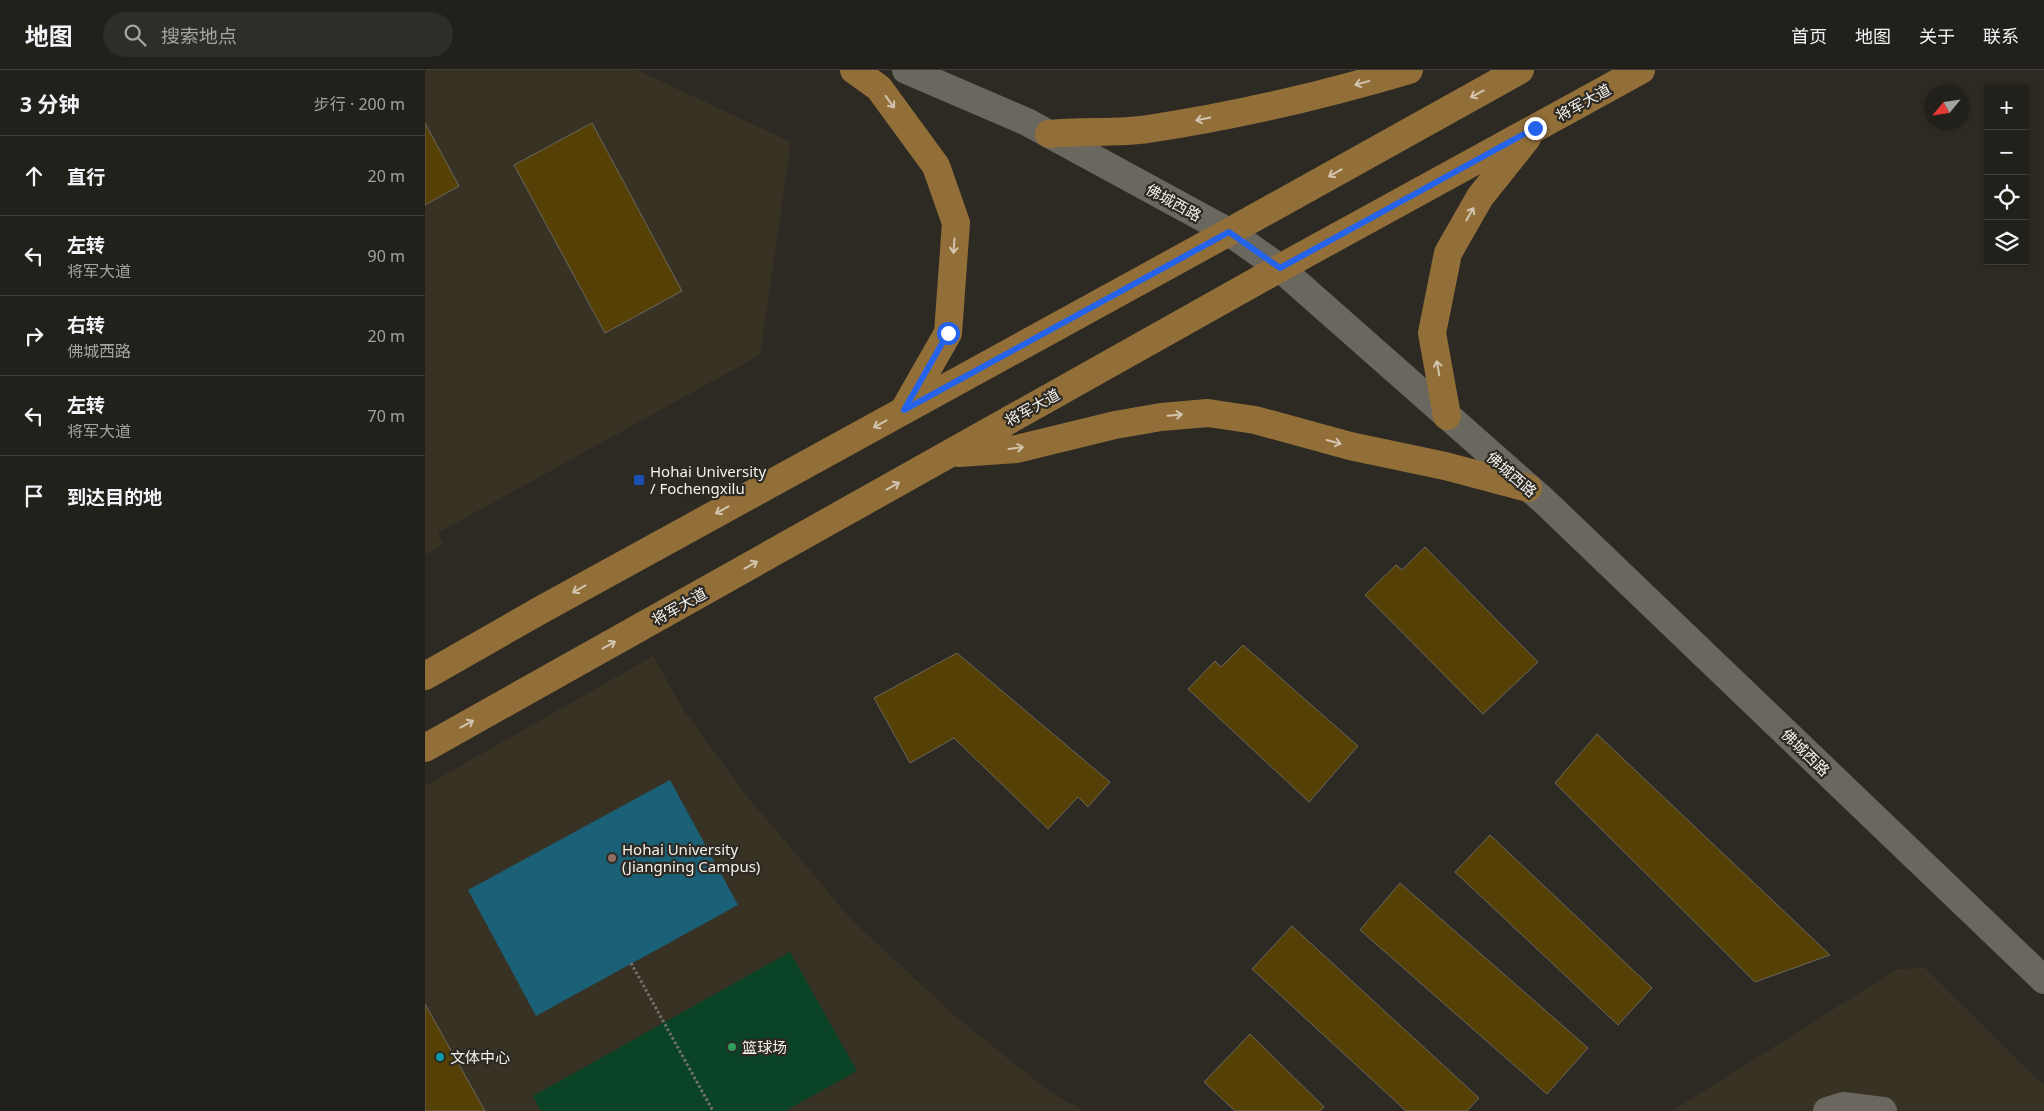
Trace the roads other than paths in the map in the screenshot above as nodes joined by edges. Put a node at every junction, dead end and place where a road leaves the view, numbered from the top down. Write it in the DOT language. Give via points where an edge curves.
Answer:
graph roads {
  1 [pos="854,70"];
  2 [pos="906,70"];
  3 [pos="1409,70"];
  4 [pos="1520,70"];
  5 [pos="1641,70"];
  6 [pos="1535,128"];
  7 [pos="1049,134"];
  8 [pos="1229,232"];
  9 [pos="1280,268"];
  10 [pos="904,410"];
  11 [pos="1447,416"];
  12 [pos="950,454"];
  13 [pos="1528,488"];
  14 [pos="425,676"];
  15 [pos="425,748"];
  16 [pos="2044,980"];
  17 [pos="1827,1111"];
  18 [pos="1883,1111"];
  1 -- 10 [label="main road, one-way" via="879,88 936,166 956,223 948,333"];
  2 -- 7 [label="main road, 佛城西路"];
  3 -- 7 [label="main road, one-way" via="1288,102 1147,130"];
  4 -- 8 [label="main road, one-way"];
  5 -- 6 [label="main road, 将军大道"];
  6 -- 9 [label="main road, 将军大道"];
  11 -- 6 [label="main road, one-way" via="1432,333 1448,253 1480,198"];
  7 -- 8 [label="main road, 佛城西路"];
  8 -- 9 [label="main road, 佛城西路"];
  8 -- 10 [label="main road"];
  9 -- 11 [label="main road, 佛城西路"];
  9 -- 12 [label="main road, 将军大道"];
  10 -- 14 [label="main road, one-way"];
  11 -- 13 [label="main road, 佛城西路"];
  12 -- 13 [label="main road, one-way" via="1017,449 1115,424 1208,413 1255,420"];
  15 -- 12 [label="main road, 将军大道, one-way"];
  13 -- 16 [label="main road, 佛城西路"];
  17 -- 18 [label="main road" via="1843,1106"];
}
